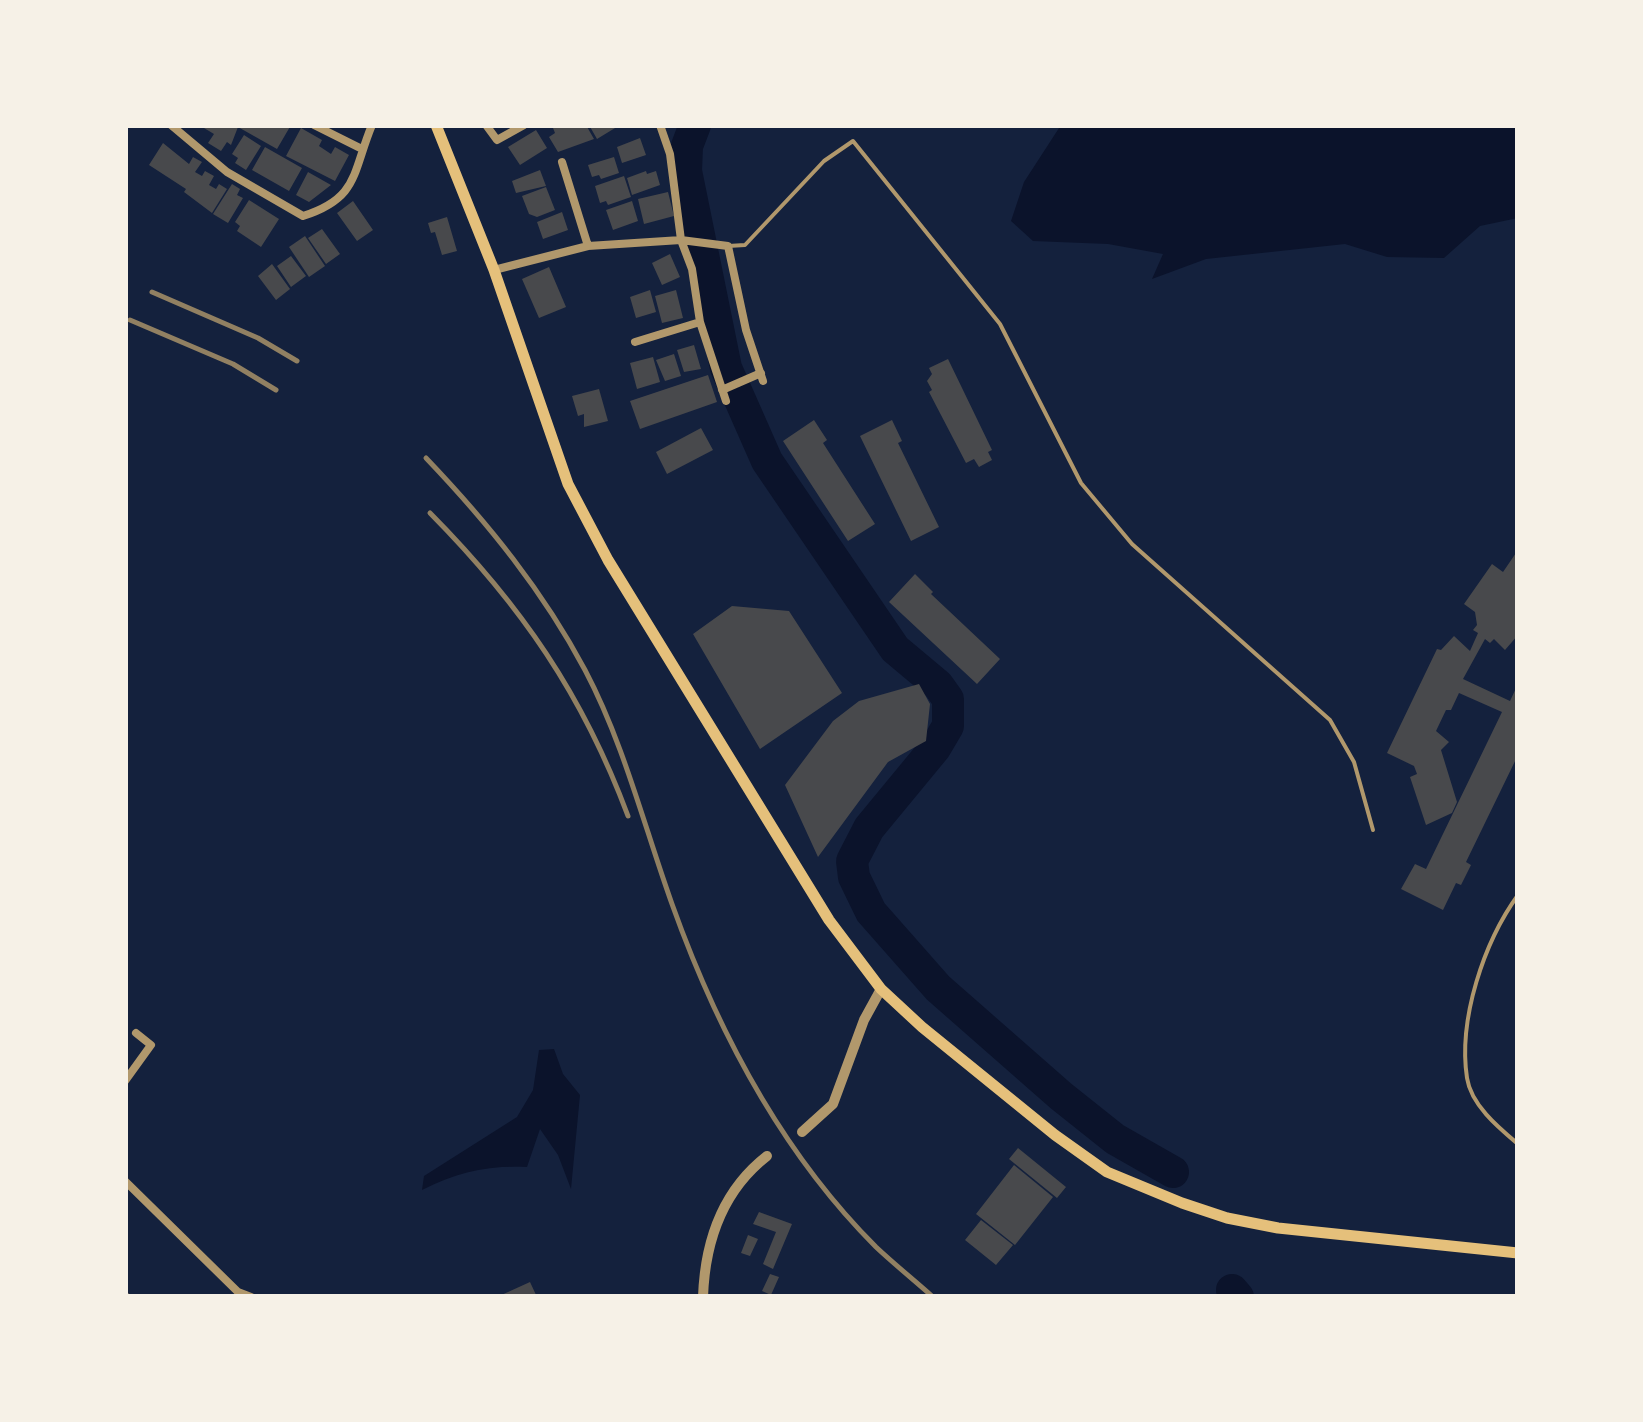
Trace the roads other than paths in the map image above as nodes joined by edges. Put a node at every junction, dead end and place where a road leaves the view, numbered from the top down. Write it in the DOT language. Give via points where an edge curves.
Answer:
graph roads {
  1 [pos="172,125"];
  2 [pos="314,125"];
  3 [pos="372,125"];
  4 [pos="436,125"];
  5 [pos="486,125"];
  6 [pos="524,125"];
  7 [pos="660,125"];
  8 [pos="362,149"];
  9 [pos="562,162"];
  10 [pos="684,241"];
  11 [pos="588,246"];
  12 [pos="728,246"];
  13 [pos="494,270"];
  14 [pos="700,322"];
  15 [pos="635,342"];
  16 [pos="722,390"];
  17 [pos="726,401"];
  18 [pos="1372,830"];
  19 [pos="1518,894"];
  20 [pos="881,989"];
  21 [pos="136,1033"];
  22 [pos="125,1080"];
  23 [pos="802,1132"];
  24 [pos="1518,1144"];
  25 [pos="767,1156"];
  26 [pos="125,1181"];
  27 [pos="1518,1253"];
  28 [pos="251,1297"];
  29 [pos="703,1297"];
  1 -- 8 [label="street" via="227,172 303,216 328,208 351,187"];
  2 -- 8 [label="street"];
  3 -- 8 [label="street"];
  4 -- 13 [label="main road"];
  5 -- 6 [label="street" via="497,140"];
  7 -- 10 [label="street"];
  9 -- 11 [label="street"];
  10 -- 11 [label="street"];
  10 -- 12 [label="street"];
  10 -- 14 [label="street"];
  11 -- 13 [label="street"];
  12 -- 16 [label="street" via="762,377"];
  12 -- 18 [label="lane" via="745,245 824,162 853,142 1000,324 1081,484 1132,544 1330,720 1354,762"];
  13 -- 20 [label="main road" via="568,484 608,560 828,920"];
  14 -- 15 [label="street"];
  14 -- 16 [label="street"];
  16 -- 17 [label="street"];
  19 -- 24 [label="lane" via="1498,923 1474,986 1467,1081 1490,1121"];
  20 -- 23 [label="street" via="833,1104"];
  20 -- 27 [label="main road" via="1094,1163 1182,1204 1278,1228"];
  21 -- 22 [label="street" via="151,1045"];
  25 -- 29 [label="street" via="733,1191 714,1228"];
  26 -- 28 [label="street" via="238,1292"];
}
